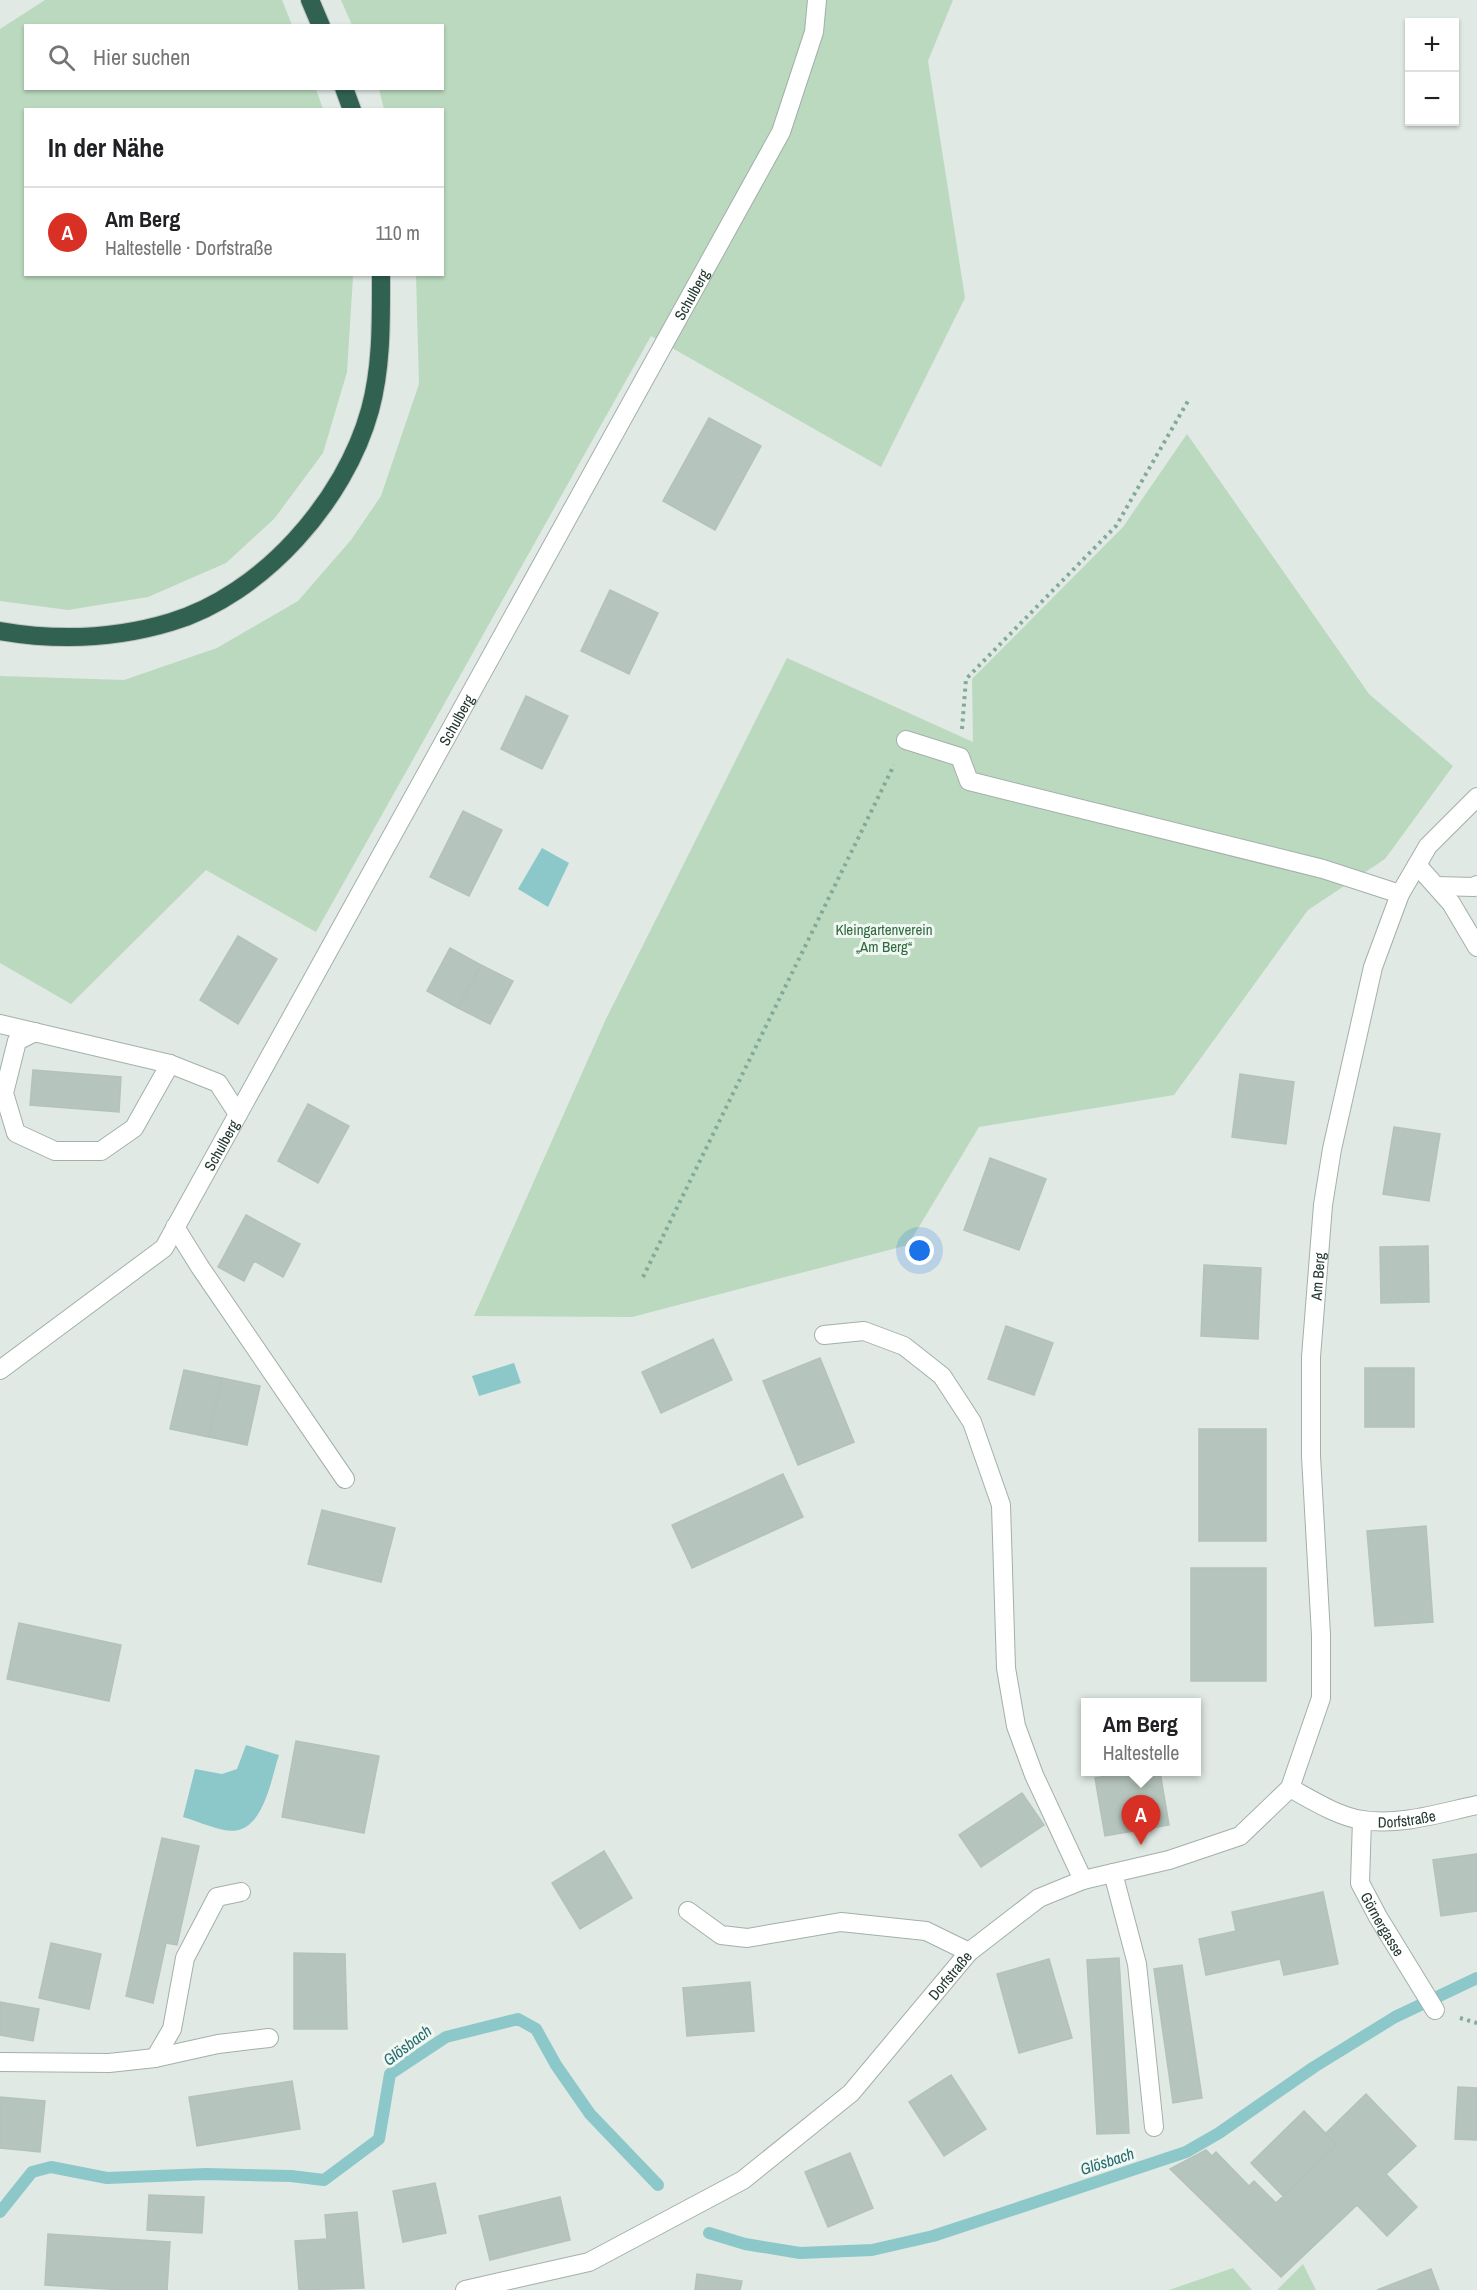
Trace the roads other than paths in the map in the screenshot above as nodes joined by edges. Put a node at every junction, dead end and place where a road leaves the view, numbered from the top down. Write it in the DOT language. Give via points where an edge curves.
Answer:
graph roads {
  1 [pos="310,0"];
  2 [pos="817,0"];
  3 [pos="320,24"];
  4 [pos="346,90"];
  5 [pos="351,108"];
  6 [pos="381,276"];
  7 [pos="0,631"];
  8 [pos="906,740"];
  9 [pos="1477,797"];
  10 [pos="1418,865"];
  11 [pos="1477,885"];
  12 [pos="1436,886"];
  13 [pos="1400,894"];
  14 [pos="1477,947"];
  15 [pos="0,1024"];
  16 [pos="35,1032"];
  17 [pos="170,1064"];
  18 [pos="238,1113"];
  19 [pos="175,1227"];
  20 [pos="824,1335"];
  21 [pos="0,1370"];
  22 [pos="345,1479"];
  23 [pos="1290,1788"];
  24 [pos="1477,1805"];
  25 [pos="1362,1820"];
  26 [pos="1113,1873"];
  27 [pos="1083,1880"];
  28 [pos="241,1892"];
  29 [pos="688,1911"];
  30 [pos="969,1952"];
  31 [pos="1435,2010"];
  32 [pos="269,2038"];
  33 [pos="156,2058"];
  34 [pos="0,2062"];
  35 [pos="1154,2127"];
  36 [pos="465,2290"];
  1 -- 3 [label="highway"];
  2 -- 18 [label="street, Schulberg" via="814,32 781,132"];
  4 -- 5 [label="highway"];
  6 -- 7 [label="highway" via="381,346 369,412 358,444 326,503 276,559 209,606 172,622 113,635 69,638"];
  8 -- 13 [label="street" via="960,757 969,781 1323,869"];
  9 -- 10 [label="street, Am Berg" via="1428,846"];
  10 -- 12 [label="street"];
  10 -- 13 [label="street, Am Berg"];
  11 -- 12 [label="street"];
  12 -- 14 [label="street"];
  13 -- 23 [label="street, Am Berg" via="1373,967 1323,1205 1311,1357 1321,1698"];
  15 -- 16 [label="street"];
  16 -- 17 [label="street"];
  16 -- 17 [label="street" via="16,1041 4,1093 16,1133 55,1151 101,1151 134,1128"];
  17 -- 18 [label="street" via="218,1083"];
  18 -- 19 [label="street, Schulberg"];
  19 -- 21 [label="street, Schulberg" via="164,1248"];
  19 -- 22 [label="street"];
  20 -- 27 [label="street" via="864,1331 904,1346 942,1376 972,1422 1000,1505 1006,1668 1016,1726 1034,1775"];
  23 -- 25 [label="street, Dorfstraße" via="1325,1807"];
  23 -- 26 [label="street, Dorfstraße" via="1240,1836 1169,1860"];
  24 -- 25 [label="street, Dorfstraße" via="1406,1820"];
  25 -- 31 [label="street, Görnergasse" via="1360,1883"];
  26 -- 27 [label="street, Dorfstraße"];
  26 -- 35 [label="street" via="1137,1964"];
  27 -- 30 [label="street, Dorfstraße" via="1039,1898"];
  28 -- 33 [label="street" via="217,1897 185,1958 172,2029"];
  29 -- 30 [label="street" via="721,1935 747,1938 841,1922 926,1931"];
  30 -- 36 [label="street, Dorfstraße" via="851,2093 743,2180 589,2262"];
  32 -- 33 [label="street"];
  33 -- 34 [label="street" via="109,2063"];
}
